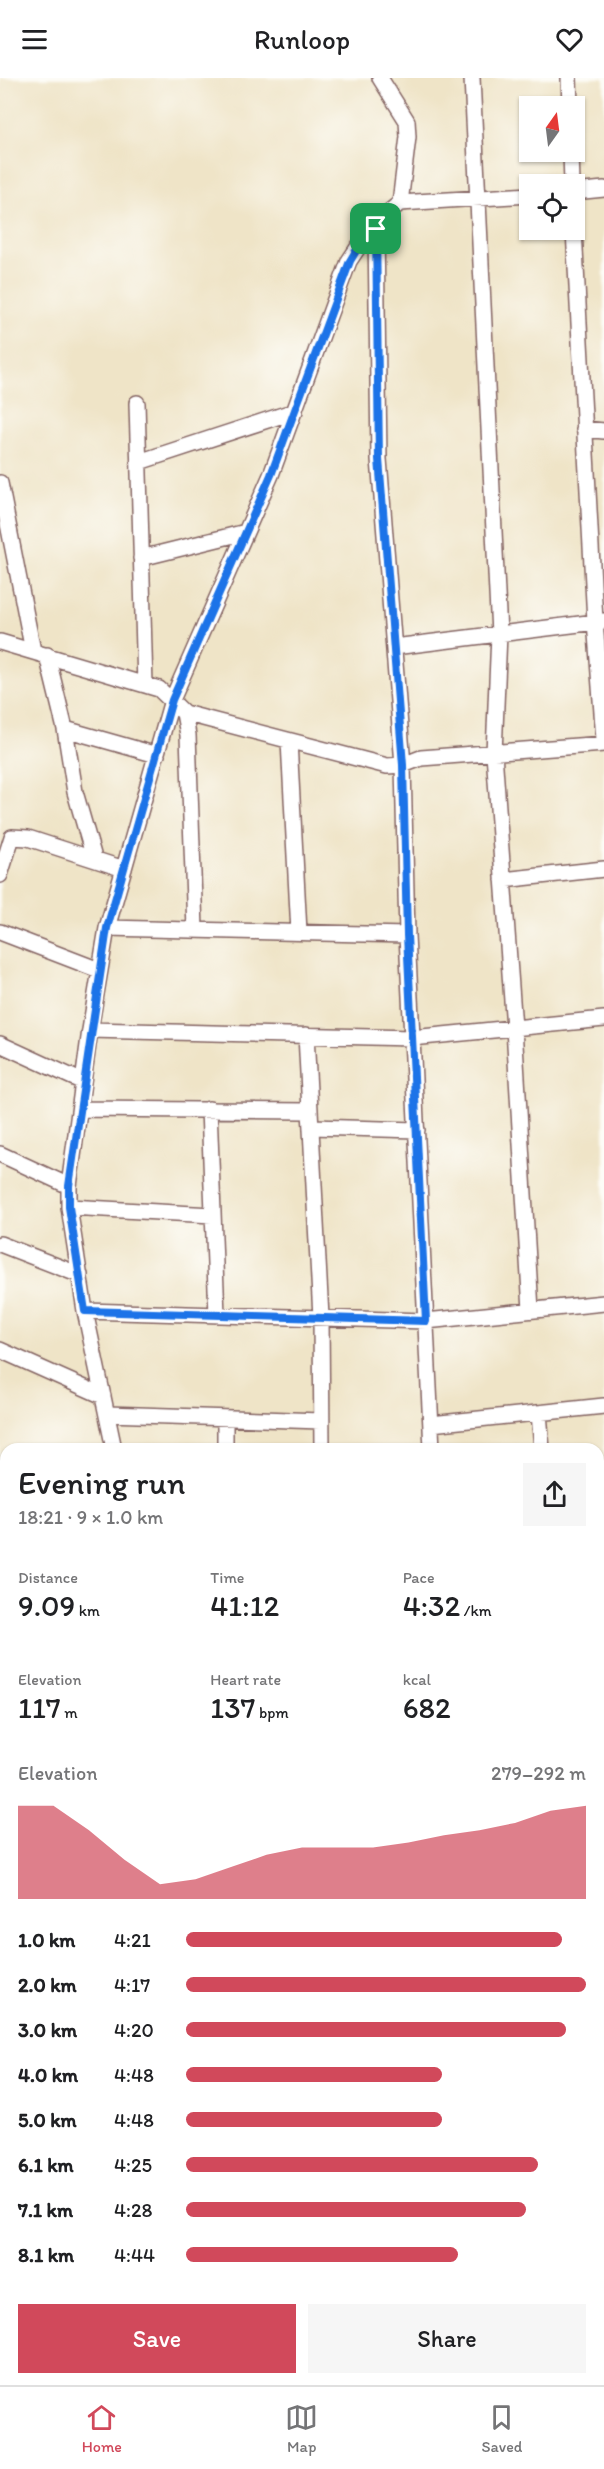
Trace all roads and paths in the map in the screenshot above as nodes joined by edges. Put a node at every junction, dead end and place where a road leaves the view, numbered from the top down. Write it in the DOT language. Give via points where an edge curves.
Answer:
graph roads {
  1 [pos="380,78"];
  2 [pos="472,78"];
  3 [pos="569,78"];
  4 [pos="570,96"];
  5 [pos="604,189"];
  6 [pos="585,191"];
  7 [pos="519,196"];
  8 [pos="478,200"];
  9 [pos="400,203"];
  10 [pos="376,229"];
  11 [pos="575,240"];
  12 [pos="137,403"];
  13 [pos="295,411"];
  14 [pos="584,429"];
  15 [pos="604,431"];
  16 [pos="138,462"];
  17 [pos="0,483"];
  18 [pos="597,520"];
  19 [pos="246,532"];
  20 [pos="141,558"];
  21 [pos="599,621"];
  22 [pos="499,634"];
  23 [pos="0,642"];
  24 [pos="394,647"];
  25 [pos="40,653"];
  26 [pos="145,685"];
  27 [pos="172,700"];
  28 [pos="184,713"];
  29 [pos="64,729"];
  30 [pos="604,739"];
  31 [pos="289,741"];
  32 [pos="604,744"];
  33 [pos="494,753"];
  34 [pos="157,755"];
  35 [pos="403,765"];
  36 [pos="94,858"];
  37 [pos="123,869"];
  38 [pos="604,869"];
  39 [pos="0,875"];
  40 [pos="503,880"];
  41 [pos="107,928"];
  42 [pos="195,929"];
  43 [pos="0,932"];
  44 [pos="299,932"];
  45 [pos="407,935"];
  46 [pos="99,970"];
  47 [pos="604,1019"];
  48 [pos="514,1028"];
  49 [pos="90,1030"];
  50 [pos="306,1035"];
  51 [pos="412,1038"];
  52 [pos="0,1044"];
  53 [pos="83,1082"];
  54 [pos="80,1109"];
  55 [pos="209,1109"];
  56 [pos="309,1111"];
  57 [pos="312,1127"];
  58 [pos="417,1130"];
  59 [pos="0,1154"];
  60 [pos="69,1186"];
  61 [pos="69,1207"];
  62 [pos="212,1215"];
  63 [pos="0,1244"];
  64 [pos="80,1275"];
  65 [pos="604,1304"];
  66 [pos="85,1311"];
  67 [pos="531,1311"];
  68 [pos="218,1314"];
  69 [pos="321,1317"];
  70 [pos="426,1321"];
  71 [pos="0,1350"];
  72 [pos="103,1396"];
  73 [pos="604,1406"];
  74 [pos="539,1413"];
  75 [pos="106,1414"];
  76 [pos="225,1418"];
  77 [pos="321,1420"];
  78 [pos="431,1424"];
  79 [pos="113,1443"];
  80 [pos="225,1443"];
  81 [pos="322,1443"];
  82 [pos="432,1443"];
  83 [pos="542,1443"];
  1 -- 9 [label="street" via="406,121 408,137"];
  2 -- 8 [label="street"];
  3 -- 4 [label="street"];
  5 -- 6 [label="street"];
  7 -- 8 [label="street"];
  8 -- 9 [label="street"];
  8 -- 22 [label="street"];
  9 -- 10 [label="street" via="380,219"];
  10 -- 13 [label="street" via="350,261"];
  10 -- 24 [label="street" via="379,459"];
  11 -- 14 [label="street"];
  12 -- 16 [label="street"];
  13 -- 16 [label="street"];
  13 -- 19 [label="street"];
  14 -- 15 [label="street"];
  14 -- 18 [label="street"];
  16 -- 20 [label="street"];
  17 -- 25 [label="street"];
  18 -- 21 [label="street"];
  19 -- 20 [label="street"];
  19 -- 27 [label="street"];
  20 -- 26 [label="street"];
  21 -- 22 [label="street"];
  21 -- 30 [label="street"];
  22 -- 24 [label="street"];
  22 -- 33 [label="street"];
  23 -- 25 [label="street"];
  24 -- 35 [label="street"];
  25 -- 26 [label="street"];
  25 -- 29 [label="street"];
  26 -- 27 [label="street" via="159,689"];
  27 -- 28 [label="street"];
  27 -- 34 [label="street"];
  28 -- 31 [label="street"];
  28 -- 42 [label="street"];
  29 -- 34 [label="street"];
  29 -- 36 [label="street" via="75,792"];
  31 -- 35 [label="street" via="387,766"];
  31 -- 44 [label="street"];
  32 -- 33 [label="street"];
  33 -- 35 [label="street" via="421,758"];
  33 -- 40 [label="street"];
  34 -- 37 [label="street"];
  35 -- 45 [label="street"];
  36 -- 37 [label="street"];
  36 -- 39 [label="street" via="28,838 12,837"];
  37 -- 41 [label="street"];
  38 -- 40 [label="street"];
  40 -- 48 [label="street"];
  41 -- 42 [label="street"];
  41 -- 46 [label="street"];
  42 -- 44 [label="street"];
  43 -- 46 [label="street"];
  44 -- 45 [label="street"];
  45 -- 51 [label="street"];
  46 -- 49 [label="street"];
  47 -- 48 [label="street"];
  48 -- 51 [label="street"];
  48 -- 67 [label="street"];
  49 -- 50 [label="street"];
  49 -- 53 [label="street"];
  50 -- 51 [label="street"];
  50 -- 56 [label="street"];
  51 -- 58 [label="street"];
  52 -- 53 [label="street"];
  53 -- 54 [label="street"];
  54 -- 55 [label="street"];
  54 -- 60 [label="street"];
  55 -- 56 [label="street"];
  55 -- 62 [label="street"];
  56 -- 57 [label="street"];
  57 -- 58 [label="street"];
  57 -- 69 [label="street"];
  58 -- 70 [label="street"];
  59 -- 60 [label="street"];
  60 -- 61 [label="street"];
  61 -- 62 [label="street"];
  61 -- 64 [label="street"];
  62 -- 68 [label="street"];
  63 -- 64 [label="street"];
  64 -- 66 [label="street"];
  65 -- 67 [label="street"];
  66 -- 68 [label="street"];
  66 -- 72 [label="street"];
  67 -- 70 [label="street"];
  68 -- 69 [label="street"];
  69 -- 70 [label="street"];
  69 -- 77 [label="street"];
  70 -- 78 [label="street"];
  71 -- 72 [label="street"];
  72 -- 75 [label="street"];
  73 -- 74 [label="street"];
  74 -- 78 [label="street"];
  74 -- 83 [label="street"];
  75 -- 76 [label="street"];
  75 -- 79 [label="street"];
  76 -- 77 [label="street"];
  76 -- 80 [label="street"];
  77 -- 81 [label="street"];
  78 -- 82 [label="street"];
}
